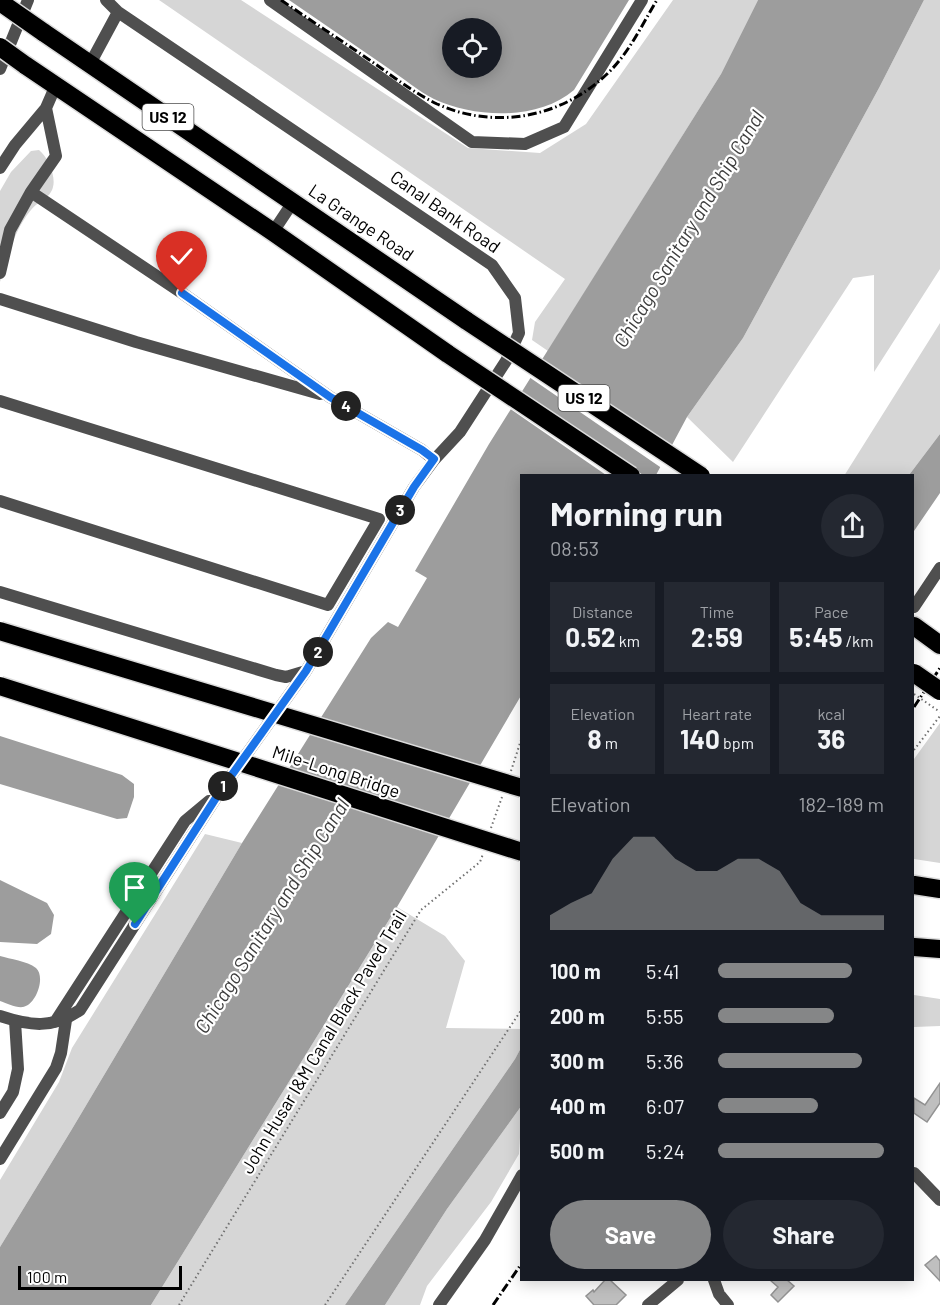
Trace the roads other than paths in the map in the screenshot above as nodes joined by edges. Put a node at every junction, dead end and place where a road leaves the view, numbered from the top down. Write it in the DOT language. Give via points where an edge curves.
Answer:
graph roads {
  1 [pos="28,0"];
  2 [pos="106,0"];
  3 [pos="270,0"];
  4 [pos="642,0"];
  5 [pos="0,2"];
  6 [pos="118,12"];
  7 [pos="0,47"];
  8 [pos="90,64"];
  9 [pos="0,69"];
  10 [pos="56,86"];
  11 [pos="46,108"];
  12 [pos="0,168"];
  13 [pos="31,192"];
  14 [pos="292,202"];
  15 [pos="273,232"];
  16 [pos="0,273"];
  17 [pos="0,299"];
  18 [pos="330,397"];
  19 [pos="0,401"];
  20 [pos="434,459"];
  21 [pos="628,474"];
  22 [pos="698,474"];
  23 [pos="0,501"];
  24 [pos="940,568"];
  25 [pos="0,592"];
  26 [pos="914,607"];
  27 [pos="914,626"];
  28 [pos="0,631"];
  29 [pos="940,645"];
  30 [pos="306,671"];
  31 [pos="914,673"];
  32 [pos="0,686"];
  33 [pos="940,691"];
  34 [pos="520,787"];
  35 [pos="221,790"];
  36 [pos="520,851"];
  37 [pos="914,885"];
  38 [pos="940,889"];
  39 [pos="914,947"];
  40 [pos="940,949"];
  41 [pos="0,1016"];
  42 [pos="15,1021"];
  43 [pos="60,1021"];
  44 [pos="0,1113"];
  45 [pos="0,1158"];
  46 [pos="914,1173"];
  47 [pos="520,1179"];
  48 [pos="940,1200"];
  49 [pos="677,1281"];
  50 [pos="714,1281"];
  51 [pos="439,1305"];
  52 [pos="648,1305"];
  53 [pos="728,1305"];
  1 -- 9 [label="street"];
  2 -- 6 [label="street, Canal Bank Road"];
  3 -- 4 [label="street" via="472,142 525,144 564,127"];
  5 -- 8 [label="highway, La Grange Road / US 12, bridge"];
  6 -- 8 [label="street"];
  6 -- 20 [label="street, Canal Bank Road" via="492,265 515,298 519,333 506,361 460,432"];
  7 -- 10 [label="highway, US 12, bridge"];
  8 -- 14 [label="highway, La Grange Road / US 12"];
  10 -- 11 [label="street"];
  10 -- 15 [label="highway, US 12"];
  11 -- 12 [label="street"];
  11 -- 13 [label="street" via="56,156"];
  13 -- 16 [label="street" via="10,230"];
  13 -- 18 [label="street"];
  14 -- 15 [label="street"];
  14 -- 22 [label="highway, La Grange Road / US 12, bridge"];
  15 -- 21 [label="highway, US 12, bridge"];
  17 -- 18 [label="street"];
  18 -- 20 [label="street"];
  19 -- 23 [label="street" via="379,519 328,605"];
  20 -- 30 [label="street, Canal Bank Road"];
  24 -- 26 [label="street"];
  25 -- 30 [label="street" via="276,675 286,677"];
  27 -- 29 [label="highway"];
  28 -- 34 [label="highway, Mile-Long Bridge, bridge"];
  30 -- 35 [label="street, Canal Bank Road"];
  31 -- 33 [label="highway, bridge"];
  32 -- 36 [label="highway, Mile-Long Bridge, bridge"];
  35 -- 43 [label="street" via="185,821"];
  35 -- 43 [label="street, Canal Bank Road" via="80,1010"];
  37 -- 38 [label="highway"];
  39 -- 40 [label="highway"];
  41 -- 42 [label="street"];
  42 -- 43 [label="street" via="30,1025"];
  42 -- 44 [label="street" via="18,1069 13,1092"];
  43 -- 45 [label="street" via="61,1053 56,1068"];
  46 -- 48 [label="street"];
  47 -- 51 [label="street" via="485,1240"];
  49 -- 52 [label="street"];
  50 -- 53 [label="street"];
}
